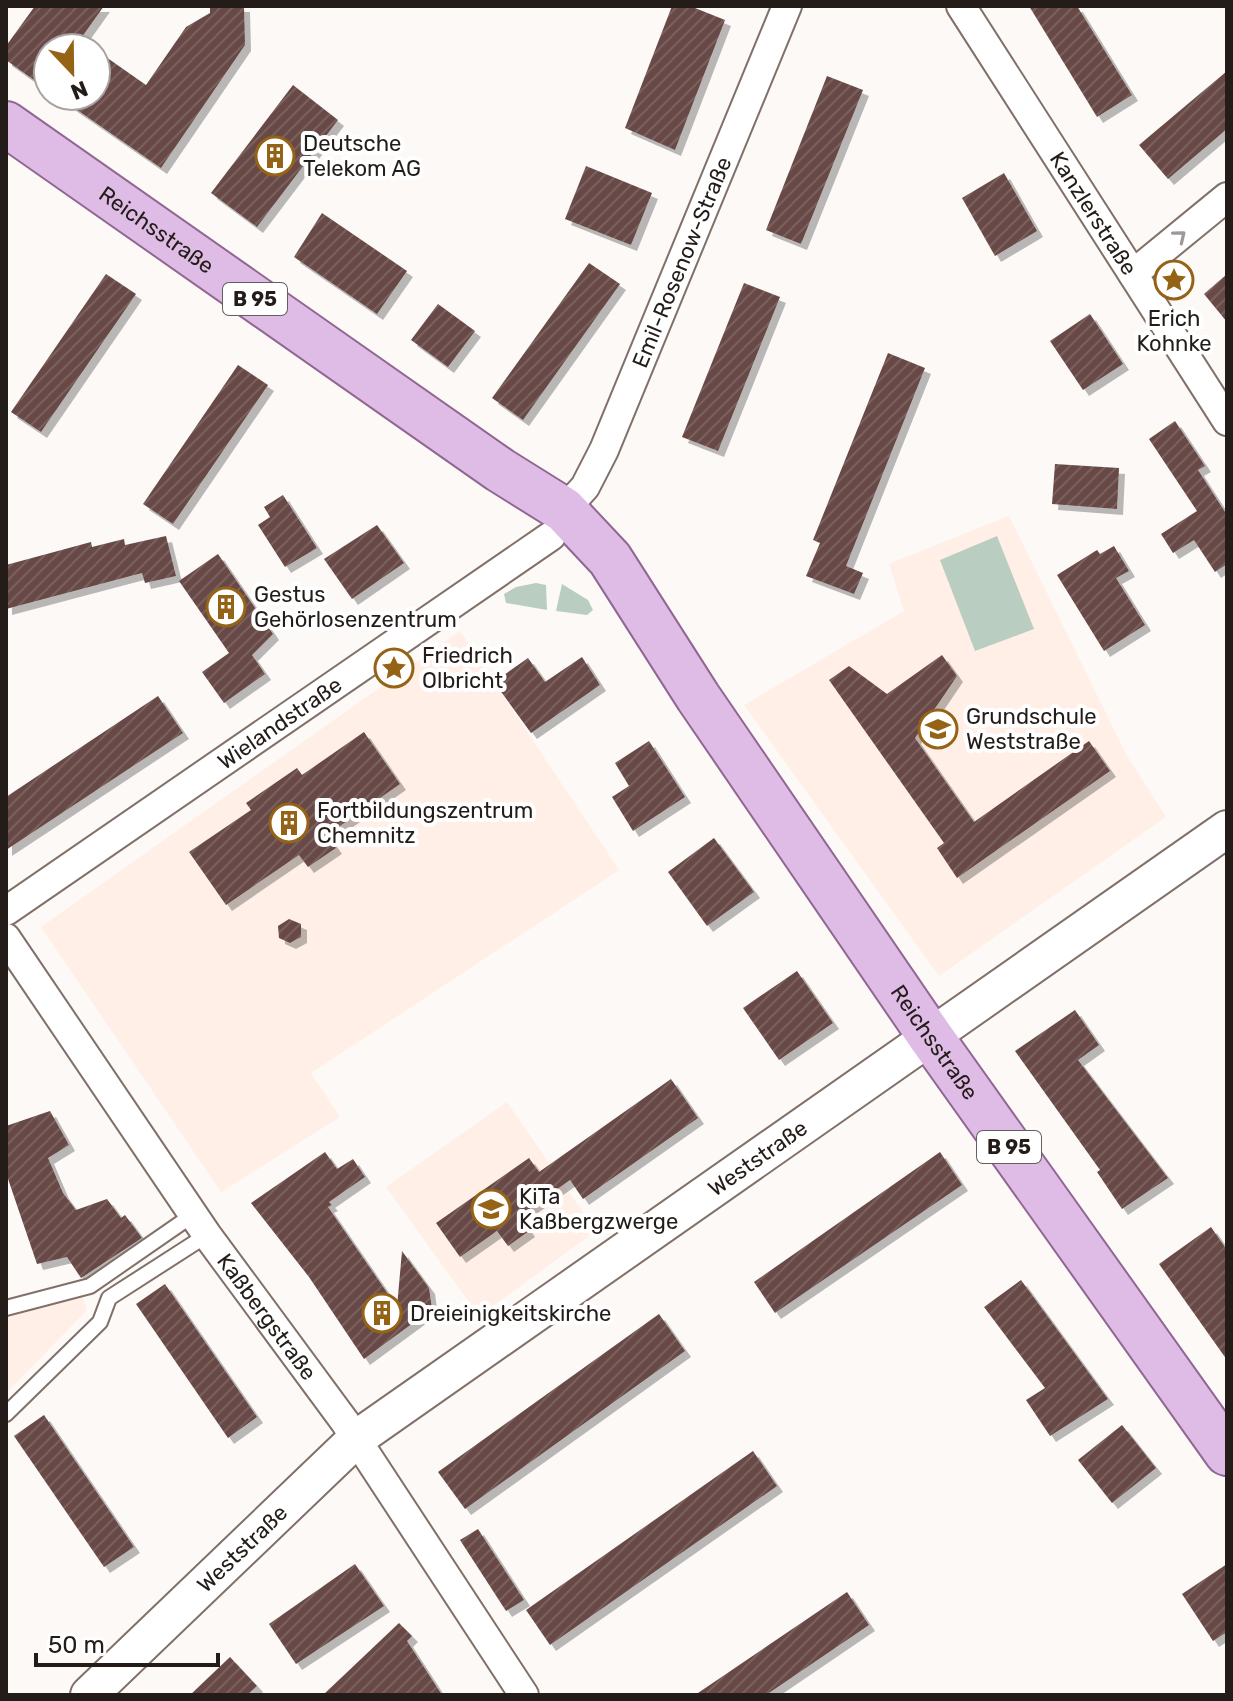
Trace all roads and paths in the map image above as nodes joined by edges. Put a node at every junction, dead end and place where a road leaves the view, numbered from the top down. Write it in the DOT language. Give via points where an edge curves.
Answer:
graph roads {
  1 [pos="787,6"];
  2 [pos="961,6"];
  3 [pos="6,124"];
  4 [pos="1227,197"];
  5 [pos="1133,274"];
  6 [pos="1227,421"];
  7 [pos="558,523"];
  8 [pos="1227,829"];
  9 [pos="6,911"];
  10 [pos="6,938"];
  11 [pos="930,1036"];
  12 [pos="201,1224"];
  13 [pos="6,1308"];
  14 [pos="6,1414"];
  15 [pos="356,1439"];
  16 [pos="1227,1453"];
  17 [pos="89,1695"];
  18 [pos="524,1695"];
  1 -- 7 [label="street, Emil-Rosenow-Straße" via="604,450"];
  2 -- 5 [label="street, Kanzlerstraße"];
  3 -- 7 [label="main road, Reichsstraße / B 95" via="505,474"];
  5 -- 4 [label="street, one-way"];
  5 -- 6 [label="street, Kanzlerstraße"];
  7 -- 9 [label="street, Wielandstraße"];
  7 -- 11 [label="main road, Reichsstraße / B 95" via="597,581 650,624"];
  8 -- 11 [label="street, Weststraße"];
  10 -- 12 [label="street, Kaßbergstraße"];
  11 -- 15 [label="street, Weststraße"];
  11 -- 16 [label="main road, Reichsstraße / B 95"];
  12 -- 13 [label="lane" via="90,1286"];
  12 -- 14 [label="lane" via="109,1298 100,1322"];
  12 -- 15 [label="street, Kaßbergstraße"];
  15 -- 17 [label="street, Weststraße"];
  15 -- 18 [label="street, Kaßbergstraße"];
}
